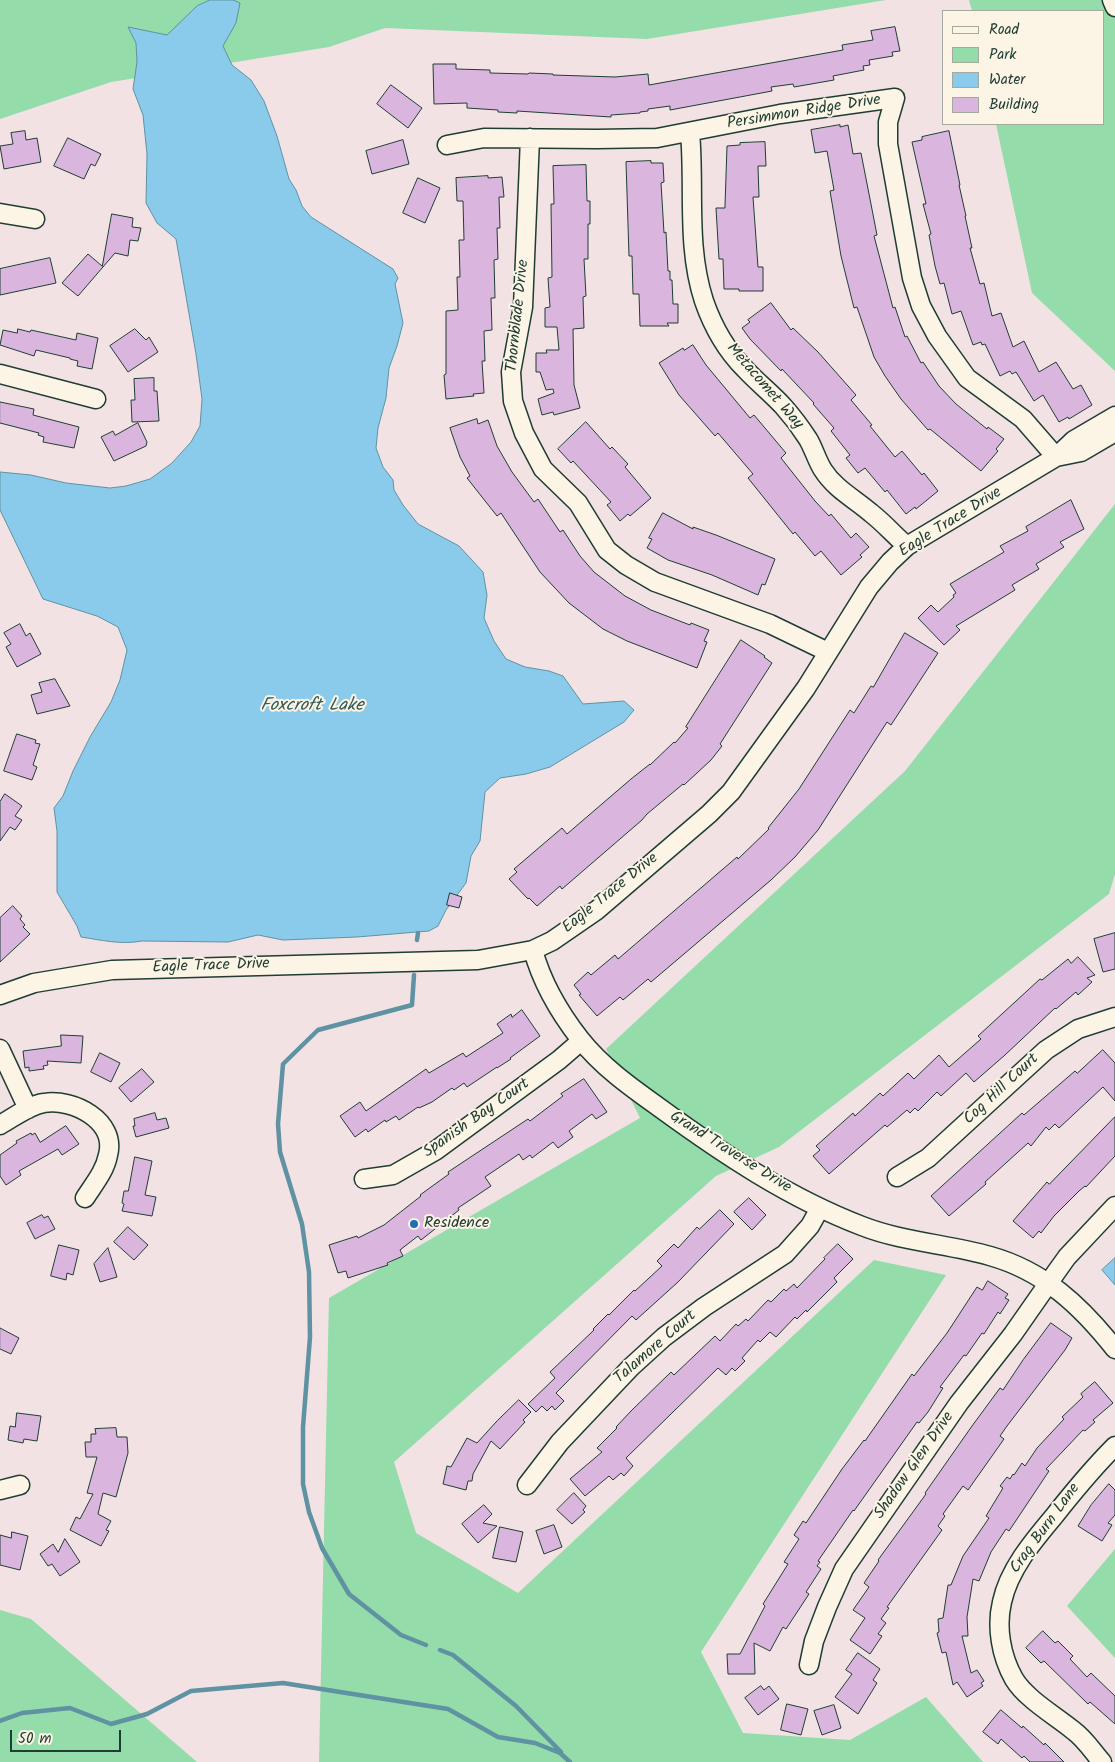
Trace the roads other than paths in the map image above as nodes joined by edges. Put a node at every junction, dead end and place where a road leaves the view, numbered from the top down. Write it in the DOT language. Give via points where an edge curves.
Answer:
graph roads {
  1 [pos="1112,0"];
  2 [pos="1115,7"];
  3 [pos="690,132"];
  4 [pos="530,138"];
  5 [pos="447,145"];
  6 [pos="0,213"];
  7 [pos="35,219"];
  8 [pos="0,374"];
  9 [pos="96,399"];
  10 [pos="1115,416"];
  11 [pos="1115,432"];
  12 [pos="1056,457"];
  13 [pos="907,546"];
  14 [pos="828,652"];
  15 [pos="533,950"];
  16 [pos="0,995"];
  17 [pos="1115,1017"];
  18 [pos="581,1041"];
  19 [pos="0,1050"];
  20 [pos="28,1109"];
  21 [pos="0,1125"];
  22 [pos="896,1176"];
  23 [pos="364,1179"];
  24 [pos="85,1198"];
  25 [pos="1115,1206"];
  26 [pos="820,1208"];
  27 [pos="1048,1282"];
  28 [pos="1115,1349"];
  29 [pos="1115,1446"];
  30 [pos="20,1485"];
  31 [pos="527,1485"];
  32 [pos="0,1490"];
  33 [pos="809,1665"];
  34 [pos="1102,1762"];
  1 -- 2 [label="street"];
  3 -- 4 [label="street, Persimmon Ridge Drive" via="631,139"];
  3 -- 12 [label="street, Persimmon Ridge Drive" via="780,114 895,98 888,122 888,144 912,278 921,306 937,336 967,378 1023,419"];
  3 -- 13 [label="street, Metacomet Way" via="692,243 704,301 716,329 745,369 792,417 809,440 822,469 834,483"];
  4 -- 5 [label="street, Persimmon Ridge Drive" via="484,138"];
  4 -- 14 [label="street, Thornblade Drive" via="523,307 511,372 514,400 524,433 543,469 578,503 607,550 626,565 655,582 770,624"];
  6 -- 7 [label="street"];
  8 -- 9 [label="street"];
  10 -- 12 [label="street, Eagle Trace Drive" via="1074,440"];
  11 -- 12 [label="street, Eagle Trace Drive" via="1081,452"];
  12 -- 13 [label="street, Eagle Trace Drive"];
  13 -- 14 [label="street, Eagle Trace Drive" via="869,587"];
  14 -- 15 [label="street, Eagle Trace Drive" via="731,792 597,910"];
  15 -- 16 [label="street, Eagle Trace Drive" via="478,960 112,970 34,983"];
  15 -- 18 [label="street, Grand Traverse Drive" via="558,1009"];
  17 -- 22 [label="street, Cog Hill Court" via="1078,1028 1046,1050 928,1158"];
  18 -- 23 [label="street, Spanish Bay Court" via="435,1150 394,1175"];
  18 -- 26 [label="street, Grand Traverse Drive" via="620,1079 679,1122 751,1170"];
  19 -- 20 [label="street"];
  20 -- 21 [label="street"];
  20 -- 24 [label="street" via="42,1103 73,1105 90,1113 102,1125 109,1138 109,1153 102,1172"];
  25 -- 27 [label="street, Shadow Glen Drive"];
  26 -- 27 [label="street, Grand Traverse Drive" via="898,1238 991,1256"];
  26 -- 31 [label="street, Talamore Court" via="810,1226 785,1254 704,1307 631,1367 560,1442"];
  27 -- 28 [label="street, Grand Traverse Drive" via="1076,1305"];
  27 -- 33 [label="street, Shadow Glen Drive" via="1013,1334 959,1402 844,1569 814,1641"];
  29 -- 34 [label="street, Crag Burn Lane" via="1091,1469 1011,1575 1002,1602 999,1629 1004,1657 1015,1680 1032,1698 1076,1732"];
  30 -- 32 [label="street"];
}
